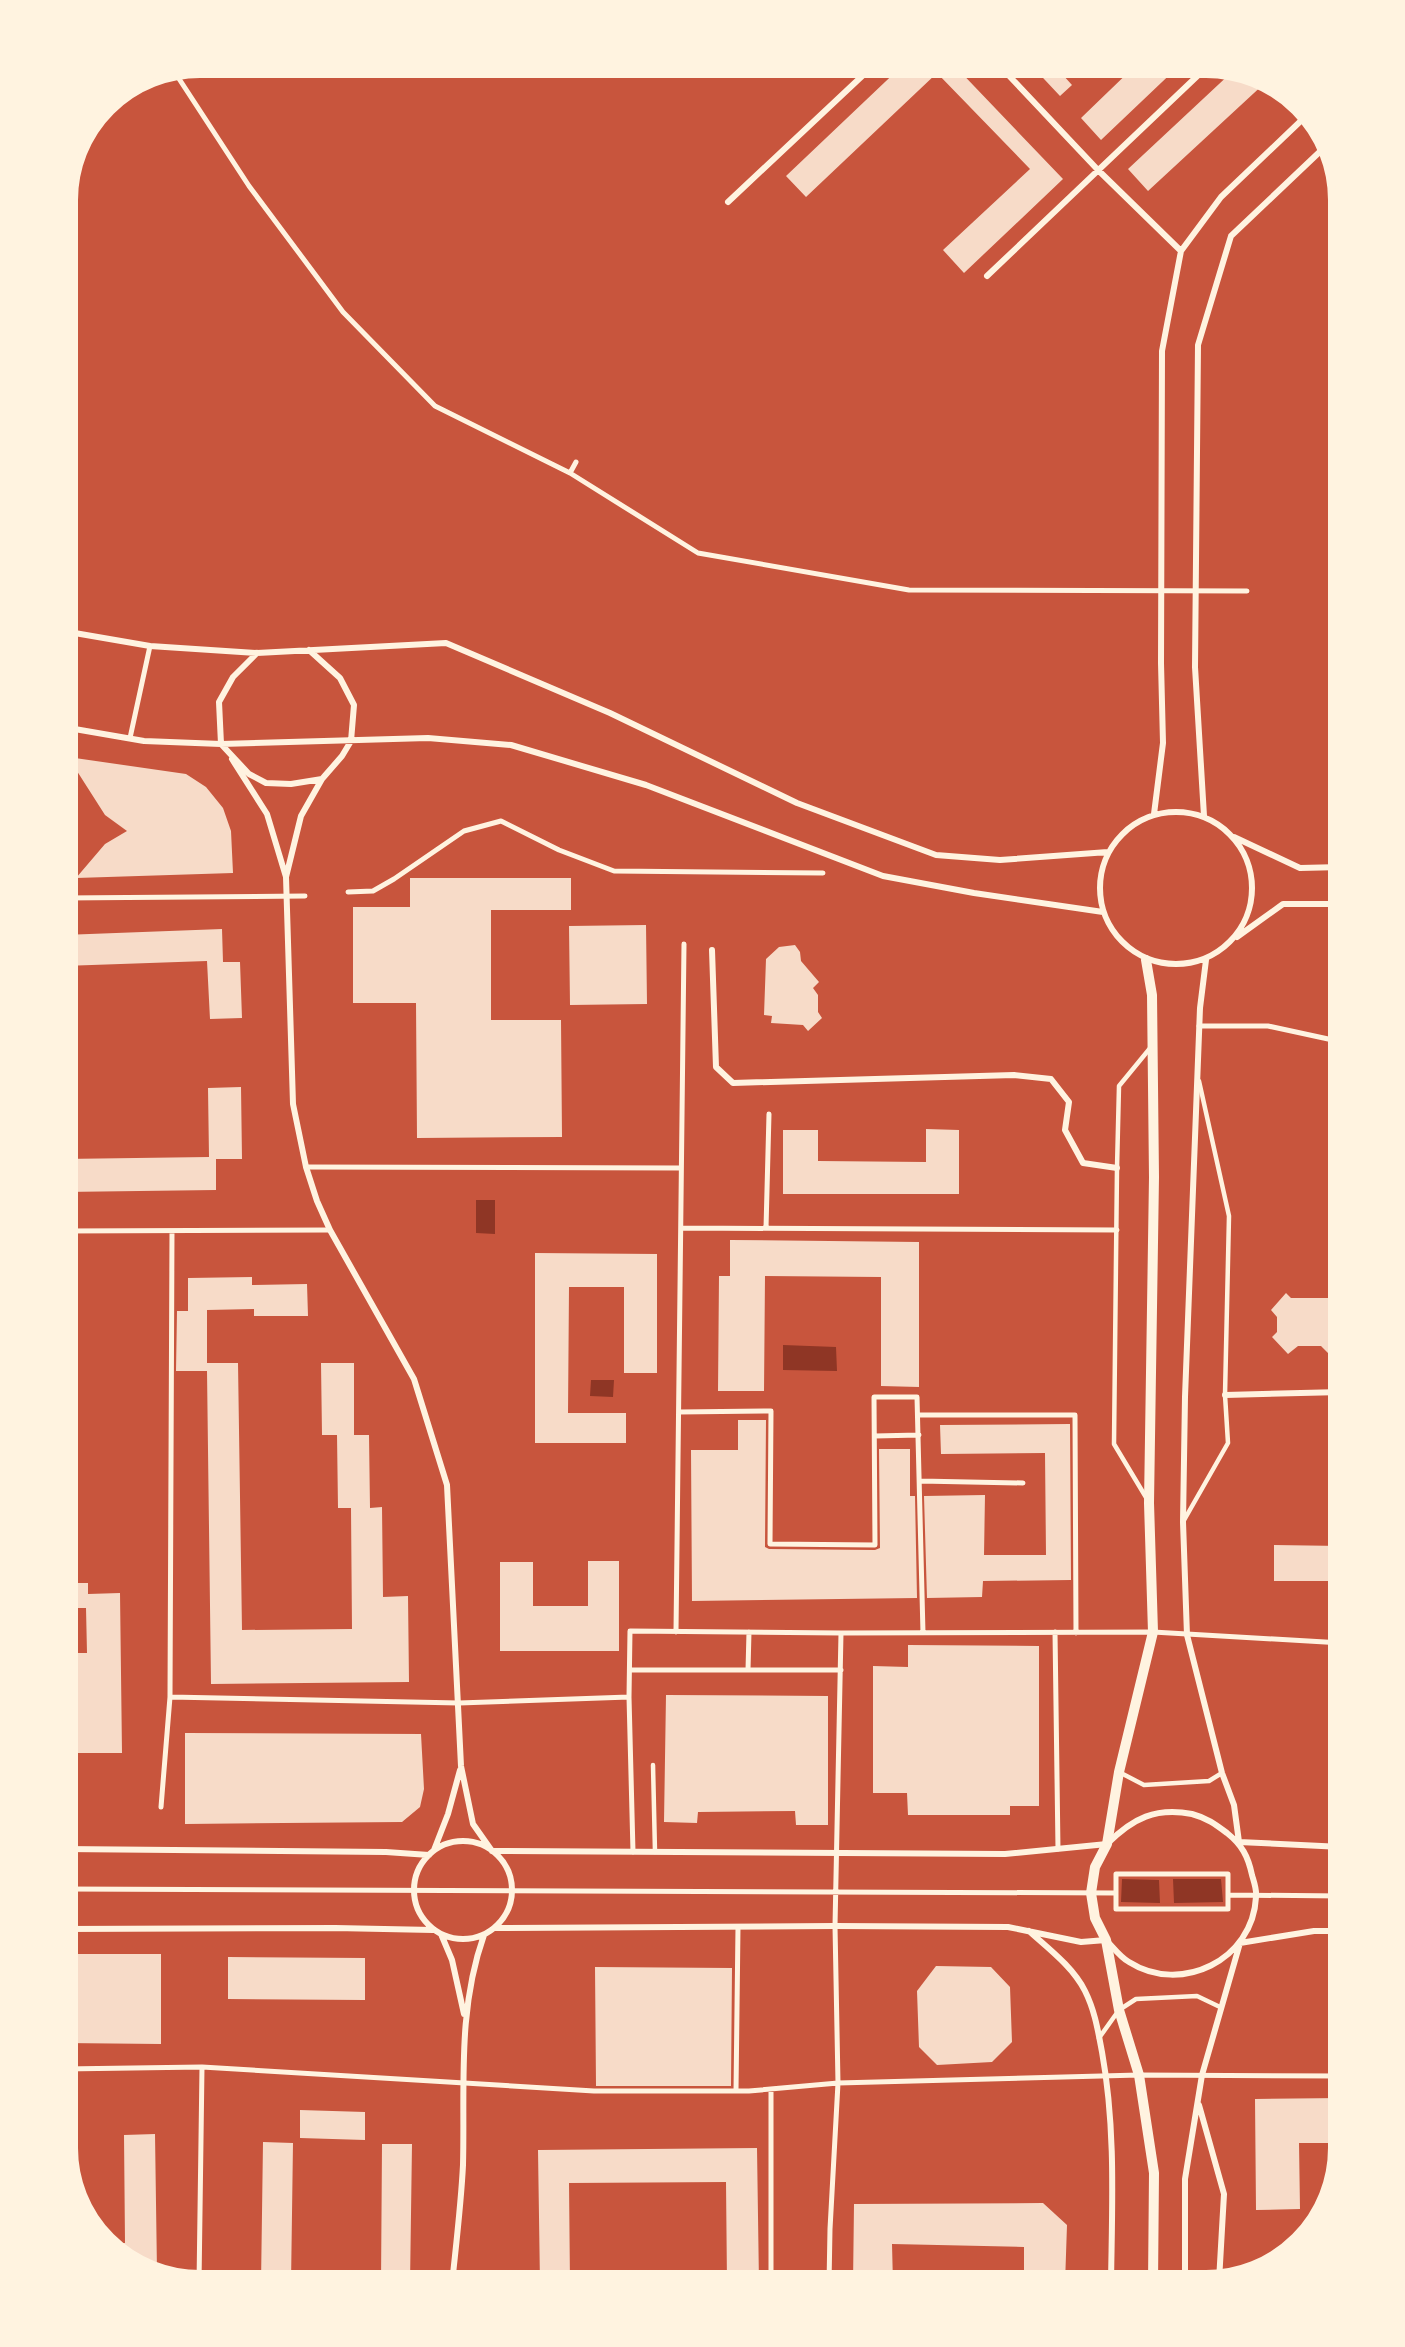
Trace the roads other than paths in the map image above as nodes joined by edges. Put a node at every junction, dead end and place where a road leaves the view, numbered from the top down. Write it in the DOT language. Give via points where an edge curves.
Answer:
graph roads {
  1 [pos="864,74"];
  2 [pos="1007,74"];
  3 [pos="1199,74"];
  4 [pos="177,76"];
  5 [pos="1302,119"];
  6 [pos="1321,150"];
  7 [pos="1098,170"];
  8 [pos="728,202"];
  9 [pos="1181,251"];
  10 [pos="987,276"];
  11 [pos="576,462"];
  12 [pos="570,473"];
  13 [pos="1247,591"];
  14 [pos="74,633"];
  15 [pos="150,646"];
  16 [pos="309,650"];
  17 [pos="257,653"];
  18 [pos="74,729"];
  19 [pos="130,738"];
  20 [pos="351,741"];
  21 [pos="221,744"];
  22 [pos="322,779"];
  23 [pos="1154,814"];
  24 [pos="1204,816"];
  25 [pos="1234,837"];
  26 [pos="1108,852"];
  27 [pos="1332,867"];
  28 [pos="823,873"];
  29 [pos="286,878"];
  30 [pos="348,892"];
  31 [pos="305,896"];
  32 [pos="287,897"];
  33 [pos="74,898"];
  34 [pos="1332,904"];
  35 [pos="1103,912"];
  36 [pos="1234,939"];
  37 [pos="684,944"];
  38 [pos="712,950"];
  39 [pos="1146,960"];
  40 [pos="1206,960"];
  41 [pos="1199,1026"];
  42 [pos="1332,1040"];
  43 [pos="1152,1045"];
  44 [pos="1197,1075"];
  45 [pos="769,1114"];
  46 [pos="306,1167"];
  47 [pos="681,1168"];
  48 [pos="1117,1168"];
  49 [pos="681,1228"];
  50 [pos="766,1228"];
  51 [pos="330,1230"];
  52 [pos="1117,1230"];
  53 [pos="74,1231"];
  54 [pos="172,1231"];
  55 [pos="1332,1392"];
  56 [pos="1225,1395"];
  57 [pos="679,1412"];
  58 [pos="919,1415"];
  59 [pos="919,1435"];
  60 [pos="875,1436"];
  61 [pos="920,1481"];
  62 [pos="1023,1483"];
  63 [pos="1149,1503"];
  64 [pos="1183,1522"];
  65 [pos="676,1632"];
  66 [pos="749,1632"];
  67 [pos="1055,1632"];
  68 [pos="1153,1632"];
  69 [pos="841,1633"];
  70 [pos="923,1633"];
  71 [pos="1076,1633"];
  72 [pos="1187,1635"];
  73 [pos="1332,1642"];
  74 [pos="630,1670"];
  75 [pos="748,1670"];
  76 [pos="841,1670"];
  77 [pos="170,1697"];
  78 [pos="629,1697"];
  79 [pos="459,1703"];
  80 [pos="653,1765"];
  81 [pos="461,1766"];
  82 [pos="1119,1772"];
  83 [pos="1222,1773"];
  84 [pos="161,1807"];
  85 [pos="1239,1842"];
  86 [pos="1107,1844"];
  87 [pos="1332,1847"];
  88 [pos="74,1849"];
  89 [pos="1058,1849"];
  90 [pos="434,1850"];
  91 [pos="492,1851"];
  92 [pos="633,1852"];
  93 [pos="655,1852"];
  94 [pos="838,1853"];
  95 [pos="429,1855"];
  96 [pos="74,1889"];
  97 [pos="413,1890"];
  98 [pos="512,1891"];
  99 [pos="836,1892"];
  100 [pos="1091,1893"];
  101 [pos="1116,1893"];
  102 [pos="1228,1894"];
  103 [pos="1257,1895"];
  104 [pos="1332,1896"];
  105 [pos="835,1926"];
  106 [pos="738,1927"];
  107 [pos="495,1928"];
  108 [pos="74,1929"];
  109 [pos="433,1930"];
  110 [pos="1028,1931"];
  111 [pos="1332,1931"];
  112 [pos="441,1934"];
  113 [pos="484,1935"];
  114 [pos="1106,1940"];
  115 [pos="1240,1943"];
  116 [pos="1220,2007"];
  117 [pos="1119,2010"];
  118 [pos="464,2018"];
  119 [pos="1099,2038"];
  120 [pos="202,2067"];
  121 [pos="74,2069"];
  122 [pos="1139,2075"];
  123 [pos="1202,2075"];
  124 [pos="1332,2076"];
  125 [pos="1106,2077"];
  126 [pos="463,2082"];
  127 [pos="838,2083"];
  128 [pos="771,2089"];
  129 [pos="736,2091"];
  130 [pos="1197,2101"];
  131 [pos="1219,2272"];
  132 [pos="199,2273"];
  133 [pos="453,2273"];
  134 [pos="771,2274"];
  135 [pos="829,2274"];
  136 [pos="1111,2274"];
  137 [pos="1153,2274"];
  138 [pos="1185,2274"];
  1 -- 8 [label="street"];
  2 -- 7 [label="street"];
  3 -- 7 [label="street"];
  4 -- 12 [label="street" via="249,186 344,312 435,406"];
  5 -- 9 [label="street" via="1221,196"];
  6 -- 24 [label="street" via="1232,236 1198,345 1195,667"];
  7 -- 9 [label="street"];
  7 -- 10 [label="street"];
  9 -- 23 [label="street" via="1162,351 1163,743"];
  11 -- 12 [label="street"];
  12 -- 13 [label="street" via="698,553 909,590"];
  14 -- 15 [label="street"];
  15 -- 17 [label="street"];
  15 -- 19 [label="street"];
  16 -- 17 [label="street"];
  16 -- 20 [label="street" via="340,678 354,705"];
  16 -- 26 [label="street" via="446,643 610,713 797,803 936,855 1000,860"];
  17 -- 21 [label="street" via="233,677 219,702"];
  18 -- 19 [label="street"];
  19 -- 21 [label="street"];
  20 -- 21 [label="street"];
  20 -- 22 [label="street"];
  20 -- 35 [label="street" via="428,738 511,745 646,785 884,876"];
  21 -- 22 [label="street" via="249,774 266,783"];
  21 -- 29 [label="street" via="267,814"];
  22 -- 29 [label="street" via="301,816"];
  23 -- 24 [label="street" via="1179,811"];
  23 -- 26 [label="street" via="1133,824"];
  24 -- 25 [label="street"];
  25 -- 27 [label="street" via="1300,868"];
  25 -- 36 [label="street" via="1251,870 1251,907"];
  26 -- 35 [label="street" via="1099,882"];
  28 -- 30 [label="street" via="614,871 559,850 501,821 464,831 373,891"];
  29 -- 32 [label="street"];
  31 -- 32 [label="street"];
  32 -- 33 [label="street"];
  32 -- 46 [label="street" via="293,1104"];
  34 -- 36 [label="street" via="1284,904"];
  35 -- 39 [label="street" via="1112,932"];
  36 -- 40 [label="street"];
  37 -- 47 [label="street"];
  38 -- 48 [label="street" via="716,1067 733,1083 1014,1075 1051,1079 1069,1102 1065,1130 1083,1163"];
  39 -- 40 [label="street" via="1177,966"];
  39 -- 43 [label="street" via="1152,995"];
  40 -- 41 [label="street"];
  41 -- 42 [label="street" via="1268,1026"];
  41 -- 44 [label="street"];
  43 -- 48 [label="lane" via="1119,1086"];
  43 -- 63 [label="street"];
  44 -- 56 [label="lane" via="1229,1216"];
  44 -- 64 [label="street"];
  45 -- 50 [label="street"];
  46 -- 47 [label="street"];
  46 -- 51 [label="street"];
  47 -- 49 [label="street"];
  48 -- 52 [label="lane"];
  49 -- 50 [label="street"];
  49 -- 57 [label="street"];
  50 -- 52 [label="street"];
  51 -- 54 [label="street"];
  51 -- 79 [label="street" via="414,1379 442,1462 447,1485"];
  52 -- 63 [label="lane" via="1114,1444"];
  53 -- 54 [label="street"];
  54 -- 77 [label="street"];
  55 -- 56 [label="street"];
  56 -- 64 [label="lane" via="1228,1443"];
  57 -- 60 [label="street" via="771,1411 770,1544 875,1545"];
  57 -- 65 [label="street"];
  58 -- 59 [label="street"];
  58 -- 60 [label="street" via="917,1397 874,1398"];
  58 -- 71 [label="street" via="1074,1414"];
  59 -- 60 [label="street"];
  59 -- 61 [label="street"];
  61 -- 62 [label="street"];
  61 -- 70 [label="street"];
  63 -- 68 [label="street"];
  64 -- 72 [label="street"];
  65 -- 66 [label="street"];
  65 -- 74 [label="street" via="630,1631"];
  66 -- 69 [label="street"];
  66 -- 75 [label="street"];
  67 -- 70 [label="street"];
  67 -- 71 [label="street"];
  67 -- 89 [label="street"];
  68 -- 71 [label="street"];
  68 -- 72 [label="street"];
  68 -- 82 [label="street"];
  69 -- 70 [label="street"];
  69 -- 76 [label="street"];
  72 -- 73 [label="street"];
  72 -- 83 [label="street"];
  74 -- 75 [label="street"];
  74 -- 78 [label="street"];
  75 -- 76 [label="street"];
  76 -- 94 [label="street"];
  77 -- 79 [label="street"];
  77 -- 84 [label="street"];
  78 -- 79 [label="street"];
  78 -- 92 [label="street"];
  79 -- 81 [label="street"];
  80 -- 93 [label="lane"];
  81 -- 90 [label="street"];
  81 -- 91 [label="street" via="473,1824"];
  82 -- 83 [label="lane" via="1144,1785 1209,1780"];
  82 -- 86 [label="street"];
  83 -- 85 [label="street" via="1234,1805"];
  85 -- 86 [label="street" via="1207,1818 1174,1810 1145,1816 1123,1828"];
  85 -- 87 [label="street"];
  85 -- 103 [label="street" via="1248,1858"];
  86 -- 89 [label="street"];
  86 -- 100 [label="street" via="1095,1867"];
  88 -- 95 [label="street"];
  89 -- 94 [label="street" via="1005,1854"];
  90 -- 91 [label="street" via="463,1841"];
  90 -- 95 [label="street"];
  91 -- 92 [label="street"];
  91 -- 98 [label="street" via="506,1869"];
  92 -- 93 [label="street"];
  93 -- 94 [label="street"];
  94 -- 99 [label="street"];
  95 -- 97 [label="street" via="420,1865"];
  96 -- 97 [label="street"];
  97 -- 98 [label="street"];
  97 -- 109 [label="street" via="416,1905"];
  98 -- 99 [label="street"];
  98 -- 107 [label="street" via="510,1905"];
  99 -- 100 [label="street"];
  99 -- 105 [label="street"];
  100 -- 101 [label="street"];
  100 -- 114 [label="street" via="1095,1918"];
  101 -- 102 [label="street" via="1116,1910 1228,1909"];
  101 -- 102 [label="street" via="1116,1874 1228,1874"];
  102 -- 103 [label="street"];
  103 -- 104 [label="street"];
  103 -- 115 [label="street" via="1253,1918"];
  105 -- 106 [label="street"];
  105 -- 110 [label="street"];
  105 -- 127 [label="street"];
  106 -- 107 [label="street"];
  106 -- 129 [label="street"];
  107 -- 113 [label="street"];
  108 -- 109 [label="street"];
  109 -- 112 [label="street"];
  110 -- 114 [label="street" via="1081,1942"];
  110 -- 119 [label="street" via="1060,1959 1084,1989"];
  111 -- 115 [label="street"];
  112 -- 113 [label="street" via="462,1939"];
  112 -- 118 [label="street" via="452,1960"];
  113 -- 118 [label="street"];
  114 -- 115 [label="street" via="1127,1962 1151,1973 1178,1976 1205,1970"];
  114 -- 117 [label="street"];
  115 -- 116 [label="street"];
  116 -- 117 [label="lane" via="1197,1996 1136,1999"];
  116 -- 123 [label="street"];
  117 -- 119 [label="lane"];
  117 -- 122 [label="street"];
  118 -- 126 [label="street"];
  119 -- 125 [label="street"];
  120 -- 121 [label="street"];
  120 -- 126 [label="street"];
  120 -- 132 [label="street"];
  122 -- 123 [label="street"];
  122 -- 125 [label="street"];
  122 -- 137 [label="street" via="1154,2173"];
  123 -- 124 [label="street"];
  123 -- 130 [label="street"];
  125 -- 127 [label="street"];
  125 -- 136 [label="street" via="1112,2130"];
  126 -- 129 [label="street" via="594,2091"];
  126 -- 133 [label="street" via="463,2167"];
  127 -- 128 [label="street"];
  127 -- 135 [label="street"];
  128 -- 129 [label="street"];
  128 -- 134 [label="street"];
  130 -- 131 [label="street" via="1224,2194"];
  130 -- 138 [label="street" via="1185,2180"];
}
